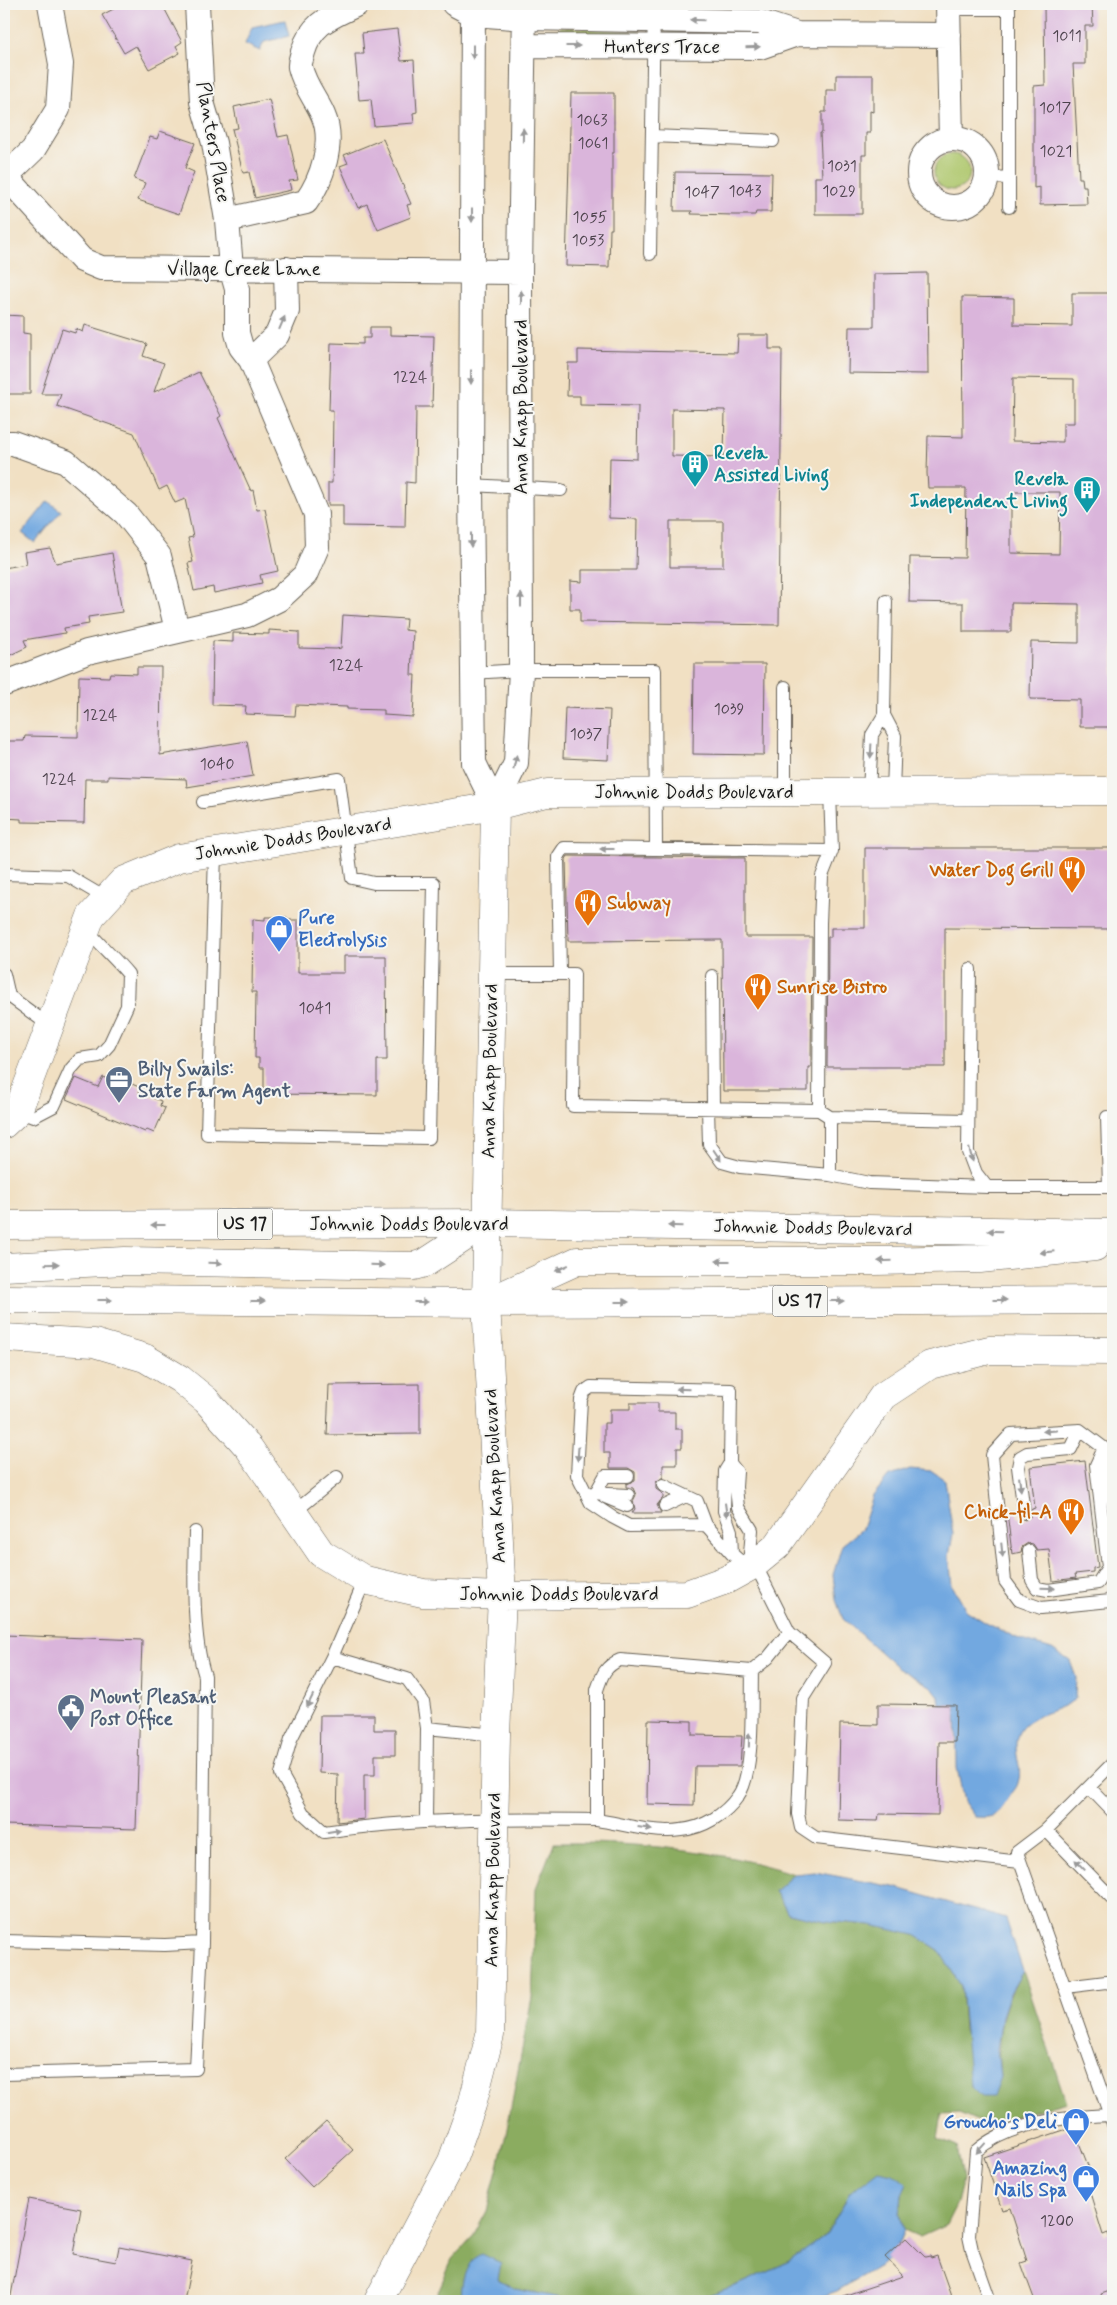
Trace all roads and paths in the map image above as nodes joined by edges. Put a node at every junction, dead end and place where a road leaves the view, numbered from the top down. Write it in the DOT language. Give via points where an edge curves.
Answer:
graph roads {
  1 [pos="50,4"];
  2 [pos="197,4"];
  3 [pos="357,4"];
  4 [pos="948,6"];
  5 [pos="466,7"];
  6 [pos="1009,7"];
  7 [pos="524,11"];
  8 [pos="654,11"];
  9 [pos="797,34"];
  10 [pos="949,35"];
  11 [pos="525,46"];
  12 [pos="653,47"];
  13 [pos="652,136"];
  14 [pos="951,138"];
  15 [pos="773,141"];
  16 [pos="5,175"];
  17 [pos="998,177"];
  18 [pos="1009,207"];
  19 [pos="227,220"];
  20 [pos="650,254"];
  21 [pos="231,268"];
  22 [pos="286,269"];
  23 [pos="472,272"];
  24 [pos="520,272"];
  25 [pos="251,360"];
  26 [pos="4,443"];
  27 [pos="471,485"];
  28 [pos="522,488"];
  29 [pos="561,490"];
  30 [pos="886,601"];
  31 [pos="177,630"];
  32 [pos="521,670"];
  33 [pos="472,673"];
  34 [pos="4,684"];
  35 [pos="785,687"];
  36 [pos="884,715"];
  37 [pos="830,791"];
  38 [pos="881,791"];
  39 [pos="1113,791"];
  40 [pos="656,792"];
  41 [pos="785,792"];
  42 [pos="203,802"];
  43 [pos="495,806"];
  44 [pos="347,830"];
  45 [pos="656,849"];
  46 [pos="832,851"];
  47 [pos="216,853"];
  48 [pos="4,874"];
  49 [pos="107,899"];
  50 [pos="86,928"];
  51 [pos="970,969"];
  52 [pos="4,974"];
  53 [pos="492,974"];
  54 [pos="560,974"];
  55 [pos="712,976"];
  56 [pos="50,1026"];
  57 [pos="710,1108"];
  58 [pos="824,1113"];
  59 [pos="1107,1117"];
  60 [pos="11,1118"];
  61 [pos="968,1120"];
  62 [pos="830,1175"];
  63 [pos="987,1187"];
  64 [pos="1111,1187"];
  65 [pos="486,1223"];
  66 [pos="4,1225"];
  67 [pos="1113,1233"];
  68 [pos="1113,1245"];
  69 [pos="4,1267"];
  70 [pos="4,1299"];
  71 [pos="1113,1300"];
  72 [pos="486,1302"];
  73 [pos="4,1338"];
  74 [pos="1113,1352"];
  75 [pos="1080,1430"];
  76 [pos="1104,1448"];
  77 [pos="730,1463"];
  78 [pos="337,1477"];
  79 [pos="591,1493"];
  80 [pos="686,1496"];
  81 [pos="1113,1505"];
  82 [pos="293,1512"];
  83 [pos="1024,1512"];
  84 [pos="706,1525"];
  85 [pos="195,1532"];
  86 [pos="1029,1551"];
  87 [pos="745,1562"];
  88 [pos="364,1580"];
  89 [pos="502,1596"];
  90 [pos="1112,1601"];
  91 [pos="789,1632"];
  92 [pos="332,1657"];
  93 [pos="752,1671"];
  94 [pos="427,1728"];
  95 [pos="496,1735"];
  96 [pos="1113,1763"];
  97 [pos="1089,1787"];
  98 [pos="1113,1812"];
  99 [pos="494,1818"];
  100 [pos="426,1820"];
  101 [pos="597,1820"];
  102 [pos="1046,1830"];
  103 [pos="1020,1862"];
  104 [pos="1113,1899"];
  105 [pos="4,1941"];
  106 [pos="202,1944"];
  107 [pos="1113,1984"];
  108 [pos="1065,1987"];
  109 [pos="4,2074"];
  110 [pos="1112,2119"];
  111 [pos="378,2301"];
  112 [pos="990,2301"];
  1 -- 16 [label="street, Village Creek Lane" via="61,64 58,109 34,150"];
  2 -- 19 [label="street, Planters Place" via="202,102 214,143"];
  3 -- 19 [label="street, Planters Place" via="327,19 308,36 300,66 314,101 324,116 326,132 326,156 315,191 306,202"];
  4 -- 6 [label="lane"];
  4 -- 10 [label="street"];
  5 -- 7 [label="street, Hunters Trace"];
  5 -- 23 [label="street, Anna Knapp Boulevard, one-way"];
  6 -- 17 [label="lane"];
  7 -- 8 [label="street, Hunters Trace"];
  7 -- 11 [label="street, Anna Knapp Boulevard"];
  9 -- 8 [label="street, Hunters Trace, one-way" via="760,22"];
  8 -- 12 [label="lane"];
  9 -- 10 [label="street, Hunters Trace"];
  12 -- 9 [label="street, Hunters Trace, one-way" via="760,47"];
  10 -- 14 [label="street"];
  11 -- 12 [label="street, Hunters Trace, one-way"];
  24 -- 11 [label="street, Anna Knapp Boulevard, one-way"];
  12 -- 13 [label="lane"];
  13 -- 15 [label="lane"];
  13 -- 20 [label="lane"];
  14 -- 17 [label="street" via="968,142 977,149 986,167"];
  14 -- 17 [label="street" via="928,149 921,160 919,178 931,198 945,205 966,204"];
  16 -- 21 [label="street, Village Creek Lane" via="82,260 101,268"];
  17 -- 18 [label="lane"];
  19 -- 21 [label="street, Planters Place"];
  21 -- 22 [label="street, Village Creek Lane"];
  21 -- 25 [label="street, Planters Place" via="236,289 237,334 241,347"];
  22 -- 23 [label="street, Village Creek Lane"];
  25 -- 22 [label="street, one-way" via="277,335 287,311"];
  23 -- 24 [label="street, Village Creek Lane"];
  23 -- 27 [label="street, Anna Knapp Boulevard, one-way"];
  28 -- 24 [label="street, Anna Knapp Boulevard, one-way"];
  25 -- 31 [label="street, Planters Place" via="316,514 317,547 305,575 279,599 247,615"];
  26 -- 31 [label="street" via="13,443 66,462 126,514 159,556"];
  27 -- 28 [label="lane"];
  27 -- 33 [label="street, Anna Knapp Boulevard, one-way"];
  28 -- 29 [label="lane"];
  32 -- 28 [label="street, Anna Knapp Boulevard, one-way"];
  30 -- 36 [label="lane"];
  31 -- 34 [label="street, Planters Place" via="87,652"];
  32 -- 33 [label="lane"];
  32 -- 40 [label="lane" via="655,670"];
  43 -- 32 [label="street, Anna Knapp Boulevard, one-way" via="516,763"];
  33 -- 43 [label="street, Anna Knapp Boulevard" via="474,763"];
  35 -- 41 [label="lane"];
  36 -- 38 [label="lane, one-way" via="872,735"];
  36 -- 38 [label="lane" via="895,736"];
  37 -- 38 [label="main road, Johnnie Dodds Boulevard"];
  37 -- 41 [label="main road, Johnnie Dodds Boulevard"];
  37 -- 46 [label="lane"];
  38 -- 39 [label="main road"];
  40 -- 41 [label="main road, Johnnie Dodds Boulevard"];
  40 -- 43 [label="main road, Johnnie Dodds Boulevard" via="547,793"];
  40 -- 45 [label="lane"];
  42 -- 44 [label="lane" via="339,779"];
  43 -- 44 [label="main road, Johnnie Dodds Boulevard"];
  43 -- 53 [label="main road, Anna Knapp Boulevard"];
  44 -- 47 [label="main road, Johnnie Dodds Boulevard"];
  44 -- 47 [label="lane" via="352,878 374,883 434,883 429,1138 207,1134"];
  45 -- 46 [label="lane"];
  45 -- 54 [label="lane, one-way" via="564,848 558,857"];
  46 -- 58 [label="lane" via="822,876 820,923"];
  47 -- 49 [label="main road, Johnnie Dodds Boulevard" via="179,858 122,881"];
  48 -- 49 [label="lane" via="68,876"];
  49 -- 50 [label="main road, Johnnie Dodds Boulevard" via="91,916"];
  50 -- 56 [label="main road, Johnnie Dodds Boulevard"];
  50 -- 60 [label="lane" via="98,945 113,956 128,974 127,1006 109,1045 99,1056 80,1059 71,1070 54,1106 33,1117"];
  51 -- 61 [label="lane"];
  52 -- 56 [label="lane" via="9,996"];
  53 -- 54 [label="lane"];
  53 -- 65 [label="main road, Anna Knapp Boulevard"];
  54 -- 57 [label="lane" via="574,974 573,1106"];
  55 -- 57 [label="lane"];
  56 -- 60 [label="main road, Johnnie Dodds Boulevard"];
  57 -- 58 [label="lane"];
  57 -- 62 [label="lane, one-way" via="709,1144 722,1162 740,1167"];
  58 -- 61 [label="lane"];
  58 -- 62 [label="lane"];
  59 -- 64 [label="lane"];
  61 -- 63 [label="lane, one-way" via="968,1152 976,1173"];
  62 -- 63 [label="lane" via="869,1183"];
  63 -- 64 [label="lane"];
  65 -- 66 [label="main road, Johnnie Dodds Boulevard / US 17, one-way"];
  67 -- 65 [label="main road, Johnnie Dodds Boulevard / US 17, one-way"];
  69 -- 65 [label="main road, one-way" via="125,1261 414,1266 425,1263"];
  65 -- 72 [label="main road, Anna Knapp Boulevard"];
  68 -- 72 [label="main road, one-way" via="980,1259 577,1261"];
  70 -- 72 [label="main road, US 17, one-way"];
  72 -- 71 [label="main road, US 17, one-way"];
  72 -- 89 [label="main road, Anna Knapp Boulevard"];
  73 -- 82 [label="main road, Johnnie Dodds Boulevard" via="94,1343 145,1358 180,1379 206,1400 249,1448"];
  74 -- 87 [label="main road, Johnnie Dodds Boulevard" via="989,1350 930,1366 883,1396 777,1546"];
  75 -- 76 [label="lane"];
  75 -- 83 [label="lane, one-way" via="1071,1449 1027,1453 1020,1457 1018,1467"];
  75 -- 90 [label="lane, one-way" via="1011,1434 992,1455 1005,1581 1019,1600 1042,1608"];
  76 -- 81 [label="lane"];
  86 -- 76 [label="lane, one-way" via="1032,1580 1037,1588 1048,1590 1098,1583 1108,1567 1096,1465"];
  77 -- 79 [label="lane, one-way" via="732,1390 591,1387 581,1400 576,1475"];
  77 -- 87 [label="lane, one-way" via="725,1471 724,1511"];
  77 -- 87 [label="lane" via="737,1472 738,1507 752,1530"];
  78 -- 82 [label="lane"];
  79 -- 79 [label="lane" via="605,1476 628,1490"];
  79 -- 84 [label="lane" via="592,1504 629,1526"];
  80 -- 80 [label="lane" via="664,1491"];
  80 -- 84 [label="lane" via="697,1501"];
  82 -- 88 [label="main road, Johnnie Dodds Boulevard" via="321,1553"];
  84 -- 87 [label="lane"];
  85 -- 106 [label="lane" via="199,1657 205,1676"];
  87 -- 89 [label="main road, Johnnie Dodds Boulevard" via="726,1580 687,1594"];
  87 -- 91 [label="lane"];
  88 -- 89 [label="main road, Johnnie Dodds Boulevard" via="423,1593"];
  88 -- 92 [label="lane"];
  89 -- 95 [label="main road, Anna Knapp Boulevard"];
  91 -- 93 [label="lane" via="768,1658"];
  91 -- 103 [label="lane" via="825,1663 802,1698 798,1814 801,1828 816,1838"];
  92 -- 94 [label="lane" via="407,1679 423,1701"];
  92 -- 100 [label="lane, one-way" via="291,1739 281,1774 303,1813 324,1832"];
  101 -- 93 [label="lane, one-way" via="679,1831 704,1826 723,1811 739,1795 749,1764"];
  93 -- 101 [label="lane" via="620,1660 609,1664 597,1690"];
  94 -- 95 [label="lane"];
  94 -- 100 [label="lane"];
  95 -- 99 [label="main road, Anna Knapp Boulevard"];
  96 -- 97 [label="lane"];
  97 -- 98 [label="lane"];
  97 -- 102 [label="lane"];
  99 -- 100 [label="lane"];
  99 -- 101 [label="lane"];
  99 -- 111 [label="main road, Anna Knapp Boulevard" via="490,2035 472,2105 452,2162"];
  102 -- 103 [label="lane" via="1017,1852"];
  104 -- 102 [label="lane, one-way"];
  103 -- 108 [label="lane"];
  105 -- 106 [label="lane"];
  106 -- 109 [label="lane" via="196,2069"];
  107 -- 108 [label="lane"];
  108 -- 110 [label="lane"];
  110 -- 112 [label="lane, one-way" via="1066,2117 1011,2131 988,2141 976,2151 969,2236"];
}
